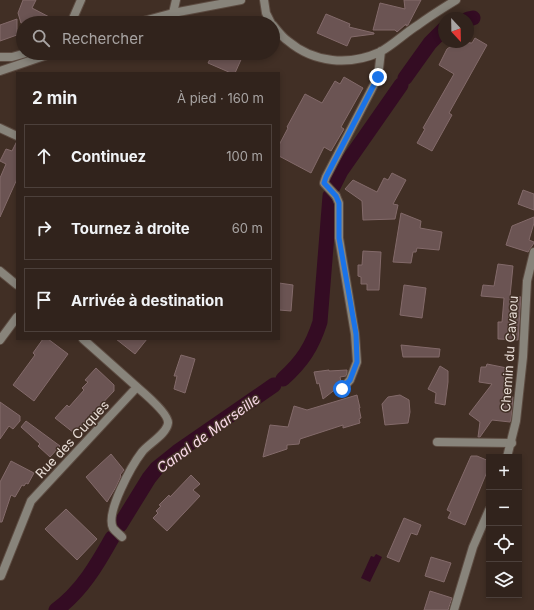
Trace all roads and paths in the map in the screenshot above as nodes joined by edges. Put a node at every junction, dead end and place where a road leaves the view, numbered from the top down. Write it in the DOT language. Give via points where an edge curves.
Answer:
graph roads {
  1 [pos="81,0"];
  2 [pos="176,0"];
  3 [pos="241,0"];
  4 [pos="264,0"];
  5 [pos="456,0"];
  6 [pos="173,13"];
  7 [pos="74,16"];
  8 [pos="162,16"];
  9 [pos="268,16"];
  10 [pos="280,33"];
  11 [pos="381,51"];
  12 [pos="16,56"];
  13 [pos="0,57"];
  14 [pos="32,60"];
  15 [pos="0,71"];
  16 [pos="0,128"];
  17 [pos="16,136"];
  18 [pos="534,252"];
  19 [pos="0,271"];
  20 [pos="16,284"];
  21 [pos="16,318"];
  22 [pos="0,340"];
  23 [pos="84,340"];
  24 [pos="137,387"];
  25 [pos="342,389"];
  26 [pos="437,442"];
  27 [pos="512,443"];
  28 [pos="509,454"];
  29 [pos="486,517"];
  30 [pos="122,537"];
  31 [pos="0,576"];
  32 [pos="454,610"];
  1 -- 7 [label="street"];
  2 -- 6 [label="street"];
  3 -- 6 [label="street"];
  4 -- 9 [label="street"];
  5 -- 11 [label="street"];
  6 -- 8 [label="street"];
  10 -- 11 [label="street" via="303,52 340,62 361,59"];
  11 -- 25 [label="street" via="378,77 324,183 339,203 339,238 356,334 357,362 350,380"];
  12 -- 13 [label="street"];
  14 -- 15 [label="street"];
  16 -- 17 [label="street"];
  18 -- 27 [label="street, Chemin du Cavaou" via="527,281 523,357"];
  19 -- 20 [label="street"];
  21 -- 22 [label="street"];
  23 -- 24 [label="street"];
  24 -- 30 [label="street" via="166,416 168,422 166,431 142,452 130,469 119,492 112,518 113,527"];
  24 -- 31 [label="street, Rue des Cuques" via="31,500"];
  26 -- 27 [label="street"];
  27 -- 28 [label="street, Chemin du Cavaou"];
  29 -- 32 [label="street" via="473,547"];
}
